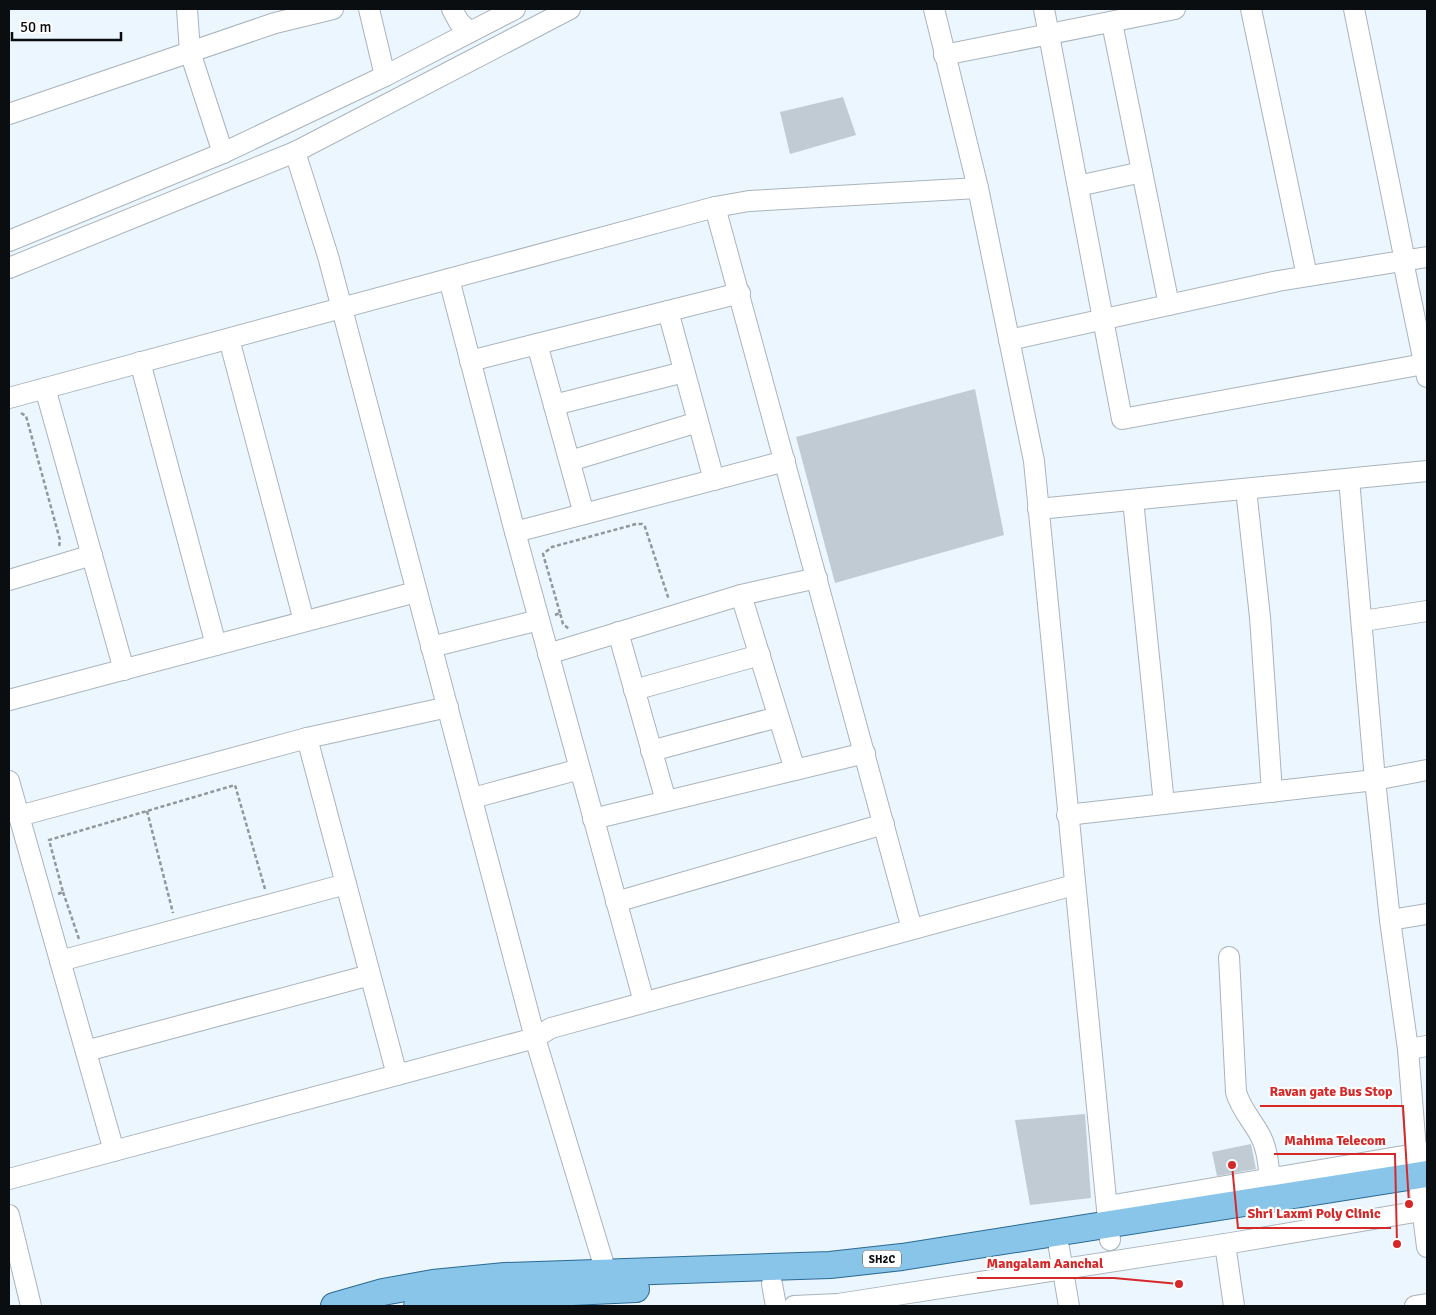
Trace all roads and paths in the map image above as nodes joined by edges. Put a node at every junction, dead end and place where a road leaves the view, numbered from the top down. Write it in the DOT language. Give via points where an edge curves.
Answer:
graph roads {
  1 [pos="187,9"];
  2 [pos="333,9"];
  3 [pos="369,9"];
  4 [pos="452,9"];
  5 [pos="515,9"];
  6 [pos="570,9"];
  7 [pos="934,9"];
  8 [pos="1044,9"];
  9 [pos="1251,9"];
  10 [pos="1354,9"];
  11 [pos="1166,10"];
  12 [pos="276,16"];
  13 [pos="1112,23"];
  14 [pos="470,32"];
  15 [pos="1049,35"];
  16 [pos="190,52"];
  17 [pos="944,55"];
  18 [pos="385,76"];
  19 [pos="9,114"];
  20 [pos="246,142"];
  21 [pos="295,152"];
  22 [pos="223,154"];
  23 [pos="256,167"];
  24 [pos="1142,172"];
  25 [pos="1078,186"];
  26 [pos="978,188"];
  27 [pos="714,207"];
  28 [pos="9,241"];
  29 [pos="1427,256"];
  30 [pos="1404,261"];
  31 [pos="9,268"];
  32 [pos="1307,276"];
  33 [pos="449,279"];
  34 [pos="740,293"];
  35 [pos="1169,305"];
  36 [pos="342,309"];
  37 [pos="668,311"];
  38 [pos="1104,319"];
  39 [pos="229,339"];
  40 [pos="1009,340"];
  41 [pos="537,344"];
  42 [pos="470,361"];
  43 [pos="140,362"];
  44 [pos="1426,370"];
  45 [pos="684,372"];
  46 [pos="45,388"];
  47 [pos="554,405"];
  48 [pos="12,406"];
  49 [pos="698,422"];
  50 [pos="570,461"];
  51 [pos="785,461"];
  52 [pos="1427,471"];
  53 [pos="1349,479"];
  54 [pos="714,480"];
  55 [pos="1246,489"];
  56 [pos="1133,500"];
  57 [pos="1038,509"];
  58 [pos="584,514"];
  59 [pos="515,532"];
  60 [pos="55,552"];
  61 [pos="92,555"];
  62 [pos="817,578"];
  63 [pos="9,580"];
  64 [pos="416,592"];
  65 [pos="741,595"];
  66 [pos="667,606"];
  67 [pos="1427,611"];
  68 [pos="560,613"];
  69 [pos="539,620"];
  70 [pos="304,621"];
  71 [pos="1363,621"];
  72 [pos="572,630"];
  73 [pos="618,632"];
  74 [pos="216,645"];
  75 [pos="431,647"];
  76 [pos="548,654"];
  77 [pos="760,655"];
  78 [pos="124,670"];
  79 [pos="634,690"];
  80 [pos="9,700"];
  81 [pos="448,707"];
  82 [pos="778,717"];
  83 [pos="306,738"];
  84 [pos="651,751"];
  85 [pos="864,753"];
  86 [pos="580,769"];
  87 [pos="795,770"];
  88 [pos="1427,770"];
  89 [pos="1375,780"];
  90 [pos="9,781"];
  91 [pos="1272,792"];
  92 [pos="473,798"];
  93 [pos="666,801"];
  94 [pos="1164,804"];
  95 [pos="147,811"];
  96 [pos="1067,815"];
  97 [pos="19,816"];
  98 [pos="593,819"];
  99 [pos="884,824"];
  100 [pos="346,884"];
  101 [pos="1074,885"];
  102 [pos="256,891"];
  103 [pos="63,892"];
  104 [pos="42,898"];
  105 [pos="616,902"];
  106 [pos="1427,914"];
  107 [pos="164,916"];
  108 [pos="1390,920"];
  109 [pos="912,929"];
  110 [pos="88,937"];
  111 [pos="1229,957"];
  112 [pos="60,961"];
  113 [pos="370,975"];
  114 [pos="644,1002"];
  115 [pos="535,1038"];
  116 [pos="1418,1048"];
  117 [pos="86,1051"];
  118 [pos="397,1075"];
  119 [pos="114,1151"];
  120 [pos="9,1180"];
  121 [pos="1423,1182"];
  122 [pos="1271,1189"];
  123 [pos="9,1215"];
  124 [pos="1109,1224"];
  125 [pos="1225,1244"];
  126 [pos="1427,1247"];
  127 [pos="1061,1258"];
  128 [pos="606,1272"];
  129 [pos="774,1295"];
  130 [pos="384,1299"];
  131 [pos="568,1299"];
  132 [pos="1427,1304"];
  133 [pos="31,1306"];
  134 [pos="334,1306"];
  135 [pos="417,1306"];
  136 [pos="794,1306"];
  137 [pos="1069,1306"];
  138 [pos="1234,1306"];
  139 [pos="1416,1306"];
  1 -- 16 [label="street"];
  2 -- 12 [label="street"];
  3 -- 18 [label="street"];
  4 -- 14 [label="street"];
  5 -- 14 [label="street"];
  6 -- 21 [label="street"];
  7 -- 17 [label="street"];
  8 -- 15 [label="street"];
  9 -- 32 [label="street"];
  10 -- 30 [label="street"];
  11 -- 13 [label="street"];
  12 -- 16 [label="street"];
  13 -- 15 [label="street"];
  13 -- 24 [label="street"];
  14 -- 18 [label="street"];
  15 -- 17 [label="street"];
  15 -- 25 [label="street"];
  16 -- 19 [label="street"];
  16 -- 22 [label="street"];
  17 -- 26 [label="street"];
  18 -- 20 [label="street"];
  20 -- 22 [label="street"];
  20 -- 23 [label="street"];
  21 -- 23 [label="street"];
  21 -- 36 [label="street"];
  22 -- 28 [label="street"];
  23 -- 31 [label="street"];
  24 -- 25 [label="street"];
  24 -- 35 [label="street"];
  25 -- 38 [label="street"];
  26 -- 27 [label="street" via="749,201"];
  26 -- 40 [label="street"];
  27 -- 33 [label="street"];
  27 -- 34 [label="street"];
  29 -- 30 [label="street"];
  30 -- 32 [label="street"];
  30 -- 44 [label="street"];
  32 -- 35 [label="street"];
  33 -- 36 [label="street"];
  33 -- 42 [label="street"];
  34 -- 37 [label="street"];
  34 -- 51 [label="street"];
  35 -- 38 [label="street"];
  36 -- 39 [label="street"];
  36 -- 64 [label="street"];
  37 -- 41 [label="street"];
  37 -- 45 [label="street"];
  38 -- 40 [label="street"];
  38 -- 44 [label="street" via="1122,419"];
  39 -- 43 [label="street"];
  39 -- 70 [label="street"];
  40 -- 57 [label="street" via="1034,461"];
  41 -- 42 [label="street"];
  41 -- 47 [label="street"];
  42 -- 59 [label="street"];
  43 -- 46 [label="street"];
  43 -- 74 [label="street"];
  45 -- 47 [label="street"];
  45 -- 49 [label="street"];
  46 -- 48 [label="street"];
  46 -- 61 [label="street"];
  47 -- 50 [label="street"];
  48 -- 60 [label="path" via="26,416 38,455 60,540"];
  49 -- 50 [label="street"];
  49 -- 54 [label="street"];
  50 -- 58 [label="street"];
  51 -- 54 [label="street"];
  51 -- 62 [label="street"];
  52 -- 53 [label="street"];
  53 -- 55 [label="street"];
  53 -- 71 [label="street"];
  54 -- 58 [label="street"];
  55 -- 56 [label="street"];
  55 -- 91 [label="street" via="1260,617"];
  56 -- 57 [label="street"];
  56 -- 94 [label="street"];
  57 -- 96 [label="street"];
  58 -- 59 [label="street"];
  59 -- 69 [label="street"];
  61 -- 63 [label="street"];
  61 -- 78 [label="street"];
  62 -- 65 [label="street"];
  62 -- 85 [label="street"];
  64 -- 70 [label="street"];
  64 -- 75 [label="street"];
  65 -- 73 [label="street"];
  65 -- 77 [label="street"];
  66 -- 68 [label="path" via="669,601 646,527 642,524 552,547 543,554"];
  67 -- 71 [label="street"];
  68 -- 69 [label="path"];
  68 -- 72 [label="path" via="563,624"];
  69 -- 75 [label="street"];
  69 -- 76 [label="street"];
  70 -- 74 [label="street"];
  71 -- 89 [label="street"];
  73 -- 76 [label="street"];
  73 -- 79 [label="street"];
  74 -- 78 [label="street"];
  75 -- 81 [label="street"];
  76 -- 86 [label="street"];
  77 -- 79 [label="street"];
  77 -- 82 [label="street"];
  78 -- 80 [label="street"];
  79 -- 84 [label="street"];
  81 -- 83 [label="street"];
  81 -- 92 [label="street"];
  82 -- 84 [label="street"];
  82 -- 87 [label="street"];
  83 -- 97 [label="street"];
  83 -- 100 [label="street"];
  84 -- 93 [label="street"];
  85 -- 87 [label="street"];
  85 -- 99 [label="street"];
  86 -- 92 [label="street"];
  86 -- 98 [label="street"];
  87 -- 93 [label="street"];
  88 -- 89 [label="street"];
  89 -- 91 [label="street"];
  89 -- 108 [label="street"];
  90 -- 97 [label="street"];
  91 -- 94 [label="street"];
  92 -- 115 [label="street"];
  93 -- 98 [label="street"];
  94 -- 96 [label="street"];
  95 -- 102 [label="path" via="235,785 266,888"];
  95 -- 103 [label="path" via="49,840"];
  95 -- 107 [label="path" via="173,914"];
  96 -- 101 [label="street"];
  97 -- 104 [label="street"];
  98 -- 105 [label="street"];
  99 -- 105 [label="street"];
  99 -- 109 [label="street"];
  100 -- 112 [label="street"];
  100 -- 113 [label="street"];
  101 -- 109 [label="street"];
  101 -- 124 [label="street"];
  103 -- 104 [label="path"];
  103 -- 110 [label="path" via="79,939"];
  104 -- 112 [label="street"];
  105 -- 114 [label="street"];
  106 -- 108 [label="street"];
  108 -- 116 [label="street"];
  109 -- 114 [label="street"];
  111 -- 122 [label="street" via="1236,1092 1240,1105 1265,1147"];
  112 -- 117 [label="street"];
  113 -- 117 [label="street"];
  113 -- 118 [label="street"];
  114 -- 115 [label="street" via="551,1028"];
  115 -- 118 [label="street"];
  115 -- 128 [label="street"];
  116 -- 121 [label="street"];
  117 -- 119 [label="street"];
  118 -- 119 [label="street"];
  119 -- 120 [label="street"];
  121 -- 122 [label="main road, SH2C"];
  121 -- 124 [label="main road, SH2C"];
  121 -- 125 [label="street"];
  121 -- 126 [label="street"];
  122 -- 124 [label="main road, SH2C"];
  123 -- 133 [label="street"];
  124 -- 127 [label="main road, SH2C"];
  124 -- 128 [label="main road, SH2C" via="902,1257 830,1265"];
  125 -- 127 [label="street"];
  125 -- 138 [label="street"];
  127 -- 129 [label="main road, SH2C" via="852,1280"];
  127 -- 136 [label="street" via="838,1304"];
  127 -- 137 [label="street"];
  128 -- 130 [label="main road, SH2C" via="433,1283"];
  129 -- 131 [label="main road, SH2C"];
  130 -- 134 [label="main road, SH2C"];
  131 -- 135 [label="main road, SH2C" via="508,1295"];
  132 -- 139 [label="street"];
}
